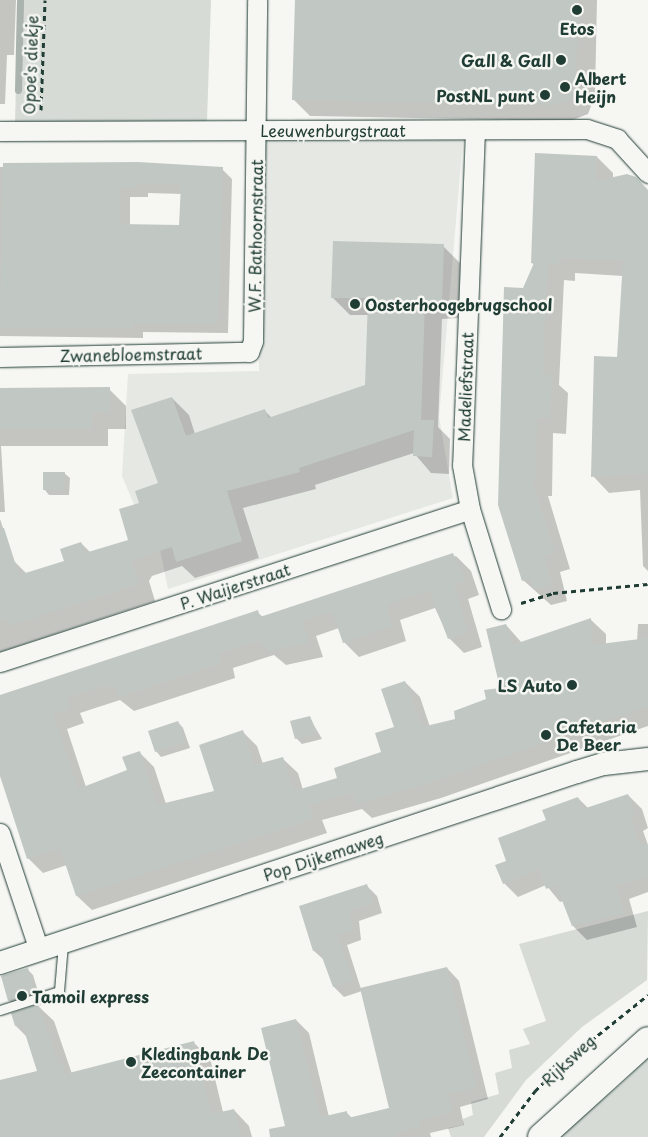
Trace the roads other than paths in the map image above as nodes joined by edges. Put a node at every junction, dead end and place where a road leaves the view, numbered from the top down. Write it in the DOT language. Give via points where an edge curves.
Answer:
graph roads {
  1 [pos="257,0"];
  2 [pos="256,130"];
  3 [pos="475,130"];
  4 [pos="0,131"];
  5 [pos="648,173"];
  6 [pos="254,341"];
  7 [pos="0,357"];
  8 [pos="470,509"];
  9 [pos="501,609"];
  10 [pos="0,662"];
  11 [pos="648,759"];
  12 [pos="0,833"];
  13 [pos="64,943"];
  14 [pos="39,950"];
  15 [pos="0,963"];
  16 [pos="0,1010"];
  17 [pos="648,1040"];
  18 [pos="541,1137"];
  1 -- 2 [label="street, W.F. Bathoornstraat"];
  2 -- 3 [label="street, Leeuwenburgstraat"];
  2 -- 4 [label="street, Leeuwenburgstraat"];
  2 -- 6 [label="street, W.F. Bathoornstraat"];
  3 -- 5 [label="street, Leeuwenburgstraat" via="597,131 622,143"];
  3 -- 8 [label="street, Madeliefstraat" via="462,465"];
  6 -- 7 [label="street, Zwanebloemstraat" via="249,352"];
  8 -- 9 [label="street, Madeliefstraat"];
  8 -- 10 [label="street, P. Waijerstraat"];
  11 -- 13 [label="street, Pop Dijkemaweg" via="604,764 576,772"];
  12 -- 14 [label="street"];
  13 -- 14 [label="street, Pop Dijkemaweg"];
  13 -- 16 [label="lane" via="59,991"];
  14 -- 15 [label="street, Pop Dijkemaweg"];
  17 -- 18 [label="main road"];
}
